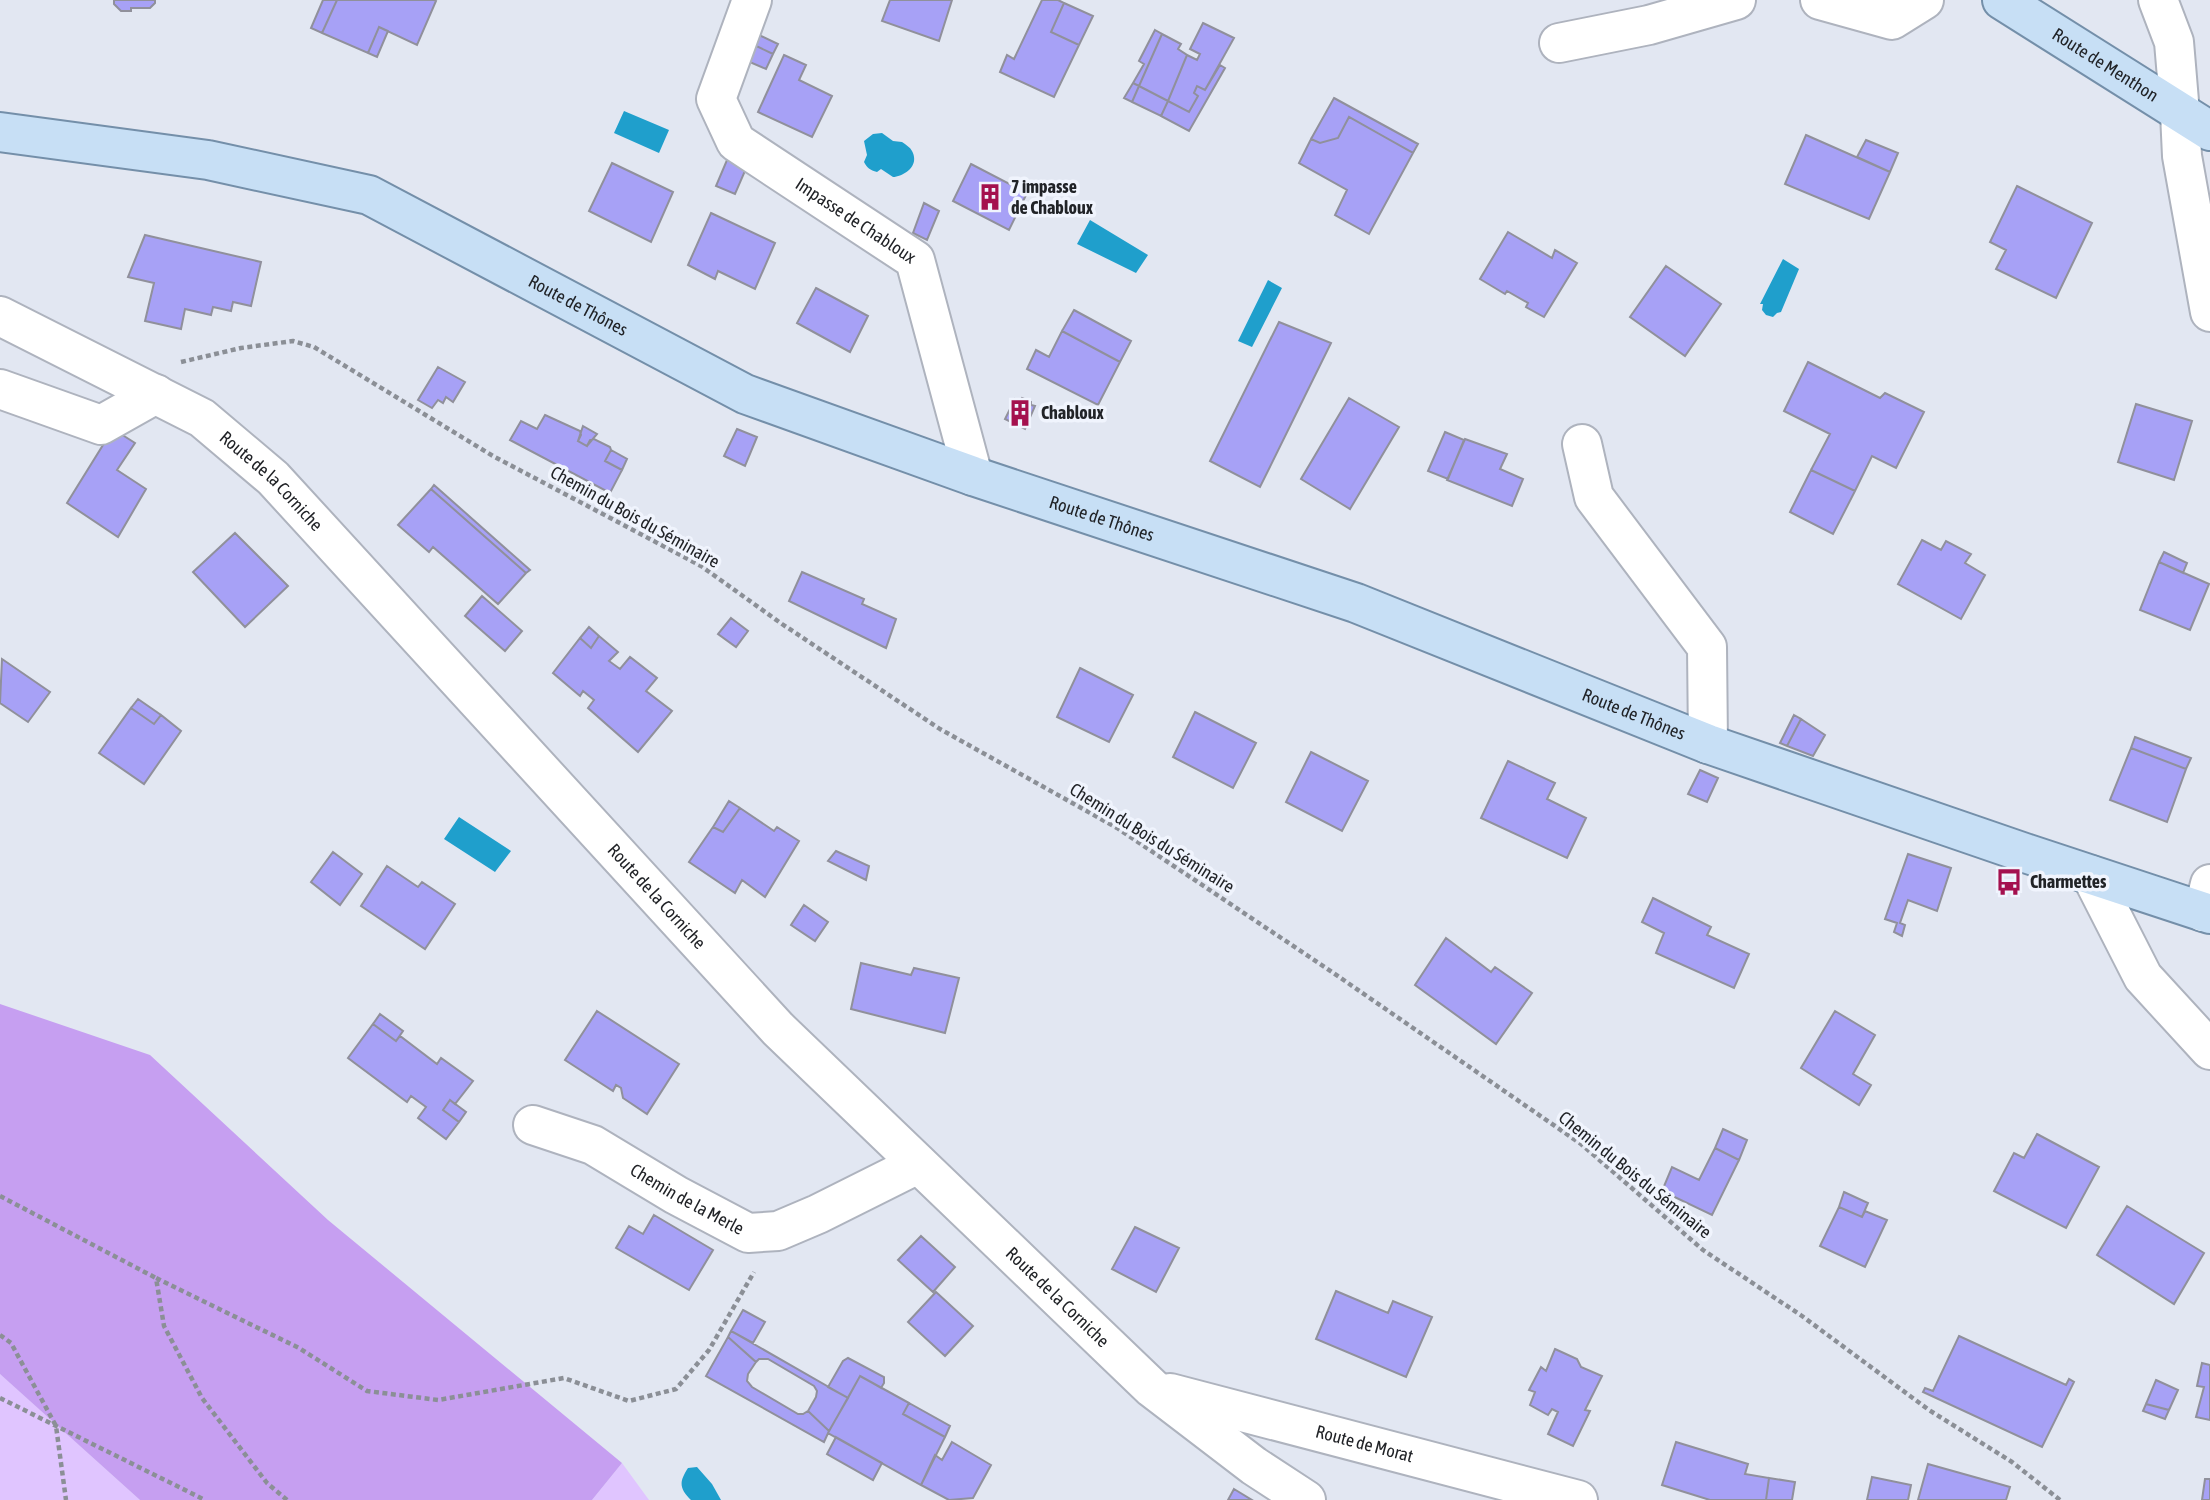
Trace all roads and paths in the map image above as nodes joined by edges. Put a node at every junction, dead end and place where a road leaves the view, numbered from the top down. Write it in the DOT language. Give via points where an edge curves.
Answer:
graph roads {
  1 [pos="752,0"];
  2 [pos="1736,0"];
  3 [pos="1820,0"];
  4 [pos="1924,0"];
  5 [pos="2002,0"];
  6 [pos="2158,0"];
  7 [pos="1559,43"];
  8 [pos="2195,122"];
  9 [pos="0,132"];
  10 [pos="2210,312"];
  11 [pos="0,316"];
  12 [pos="141,386"];
  13 [pos="0,389"];
  14 [pos="1582,444"];
  15 [pos="973,475"];
  16 [pos="1708,744"];
  17 [pos="2091,875"];
  18 [pos="2208,903"];
  19 [pos="2210,1050"];
  20 [pos="533,1125"];
  21 [pos="918,1164"];
  22 [pos="0,1196"];
  23 [pos="778,1231"];
  24 [pos="156,1278"];
  25 [pos="0,1335"];
  26 [pos="1152,1388"];
  27 [pos="0,1398"];
  28 [pos="56,1426"];
  29 [pos="66,1500"];
  30 [pos="205,1500"];
  31 [pos="288,1500"];
  32 [pos="1306,1500"];
  33 [pos="1578,1500"];
  34 [pos="2060,1500"];
  1 -- 15 [label="street, Impasse de Chabloux" via="716,99 736,142 915,260"];
  2 -- 7 [label="street" via="1649,25"];
  3 -- 4 [label="street" via="1892,20"];
  5 -- 8 [label="main road, Route de Menthon"];
  6 -- 8 [label="street"];
  8 -- 10 [label="street" via="2182,156"];
  9 -- 15 [label="main road, Route de Thônes" via="208,160 369,195 745,394"];
  11 -- 12 [label="street, Route de la Corniche"];
  12 -- 13 [label="street" via="101,425"];
  12 -- 21 [label="street, Route de la Corniche" via="202,418 273,478 778,1029"];
  12 -- 34 [label="path, Chemin du Bois du Séminaire" via="138,373 241,348 293,341 314,347 493,456 701,566 940,729 1117,828 1343,980 1581,1144 1703,1250 1929,1410 2012,1462"];
  14 -- 16 [label="street" via="1594,497 1707,647"];
  15 -- 16 [label="main road, Route de Thônes" via="1356,603"];
  16 -- 17 [label="main road, Route de Thônes"];
  17 -- 18 [label="main road, Route de Thônes"];
  17 -- 19 [label="street" via="2143,977"];
  20 -- 23 [label="street, Chemin de la Merle" via="593,1145 748,1233"];
  21 -- 23 [label="street, Chemin de la Merle"];
  21 -- 26 [label="street, Route de la Corniche"];
  22 -- 24 [label="path"];
  23 -- 24 [label="path" via="709,1350 676,1389 629,1401 564,1378 438,1400 367,1391 299,1348"];
  24 -- 31 [label="path" via="164,1326 202,1398 267,1483"];
  25 -- 28 [label="path" via="11,1343"];
  26 -- 32 [label="street, Route de la Corniche"];
  26 -- 33 [label="street, Route de Morat"];
  27 -- 28 [label="path"];
  28 -- 29 [label="path"];
  28 -- 30 [label="path"];
}
